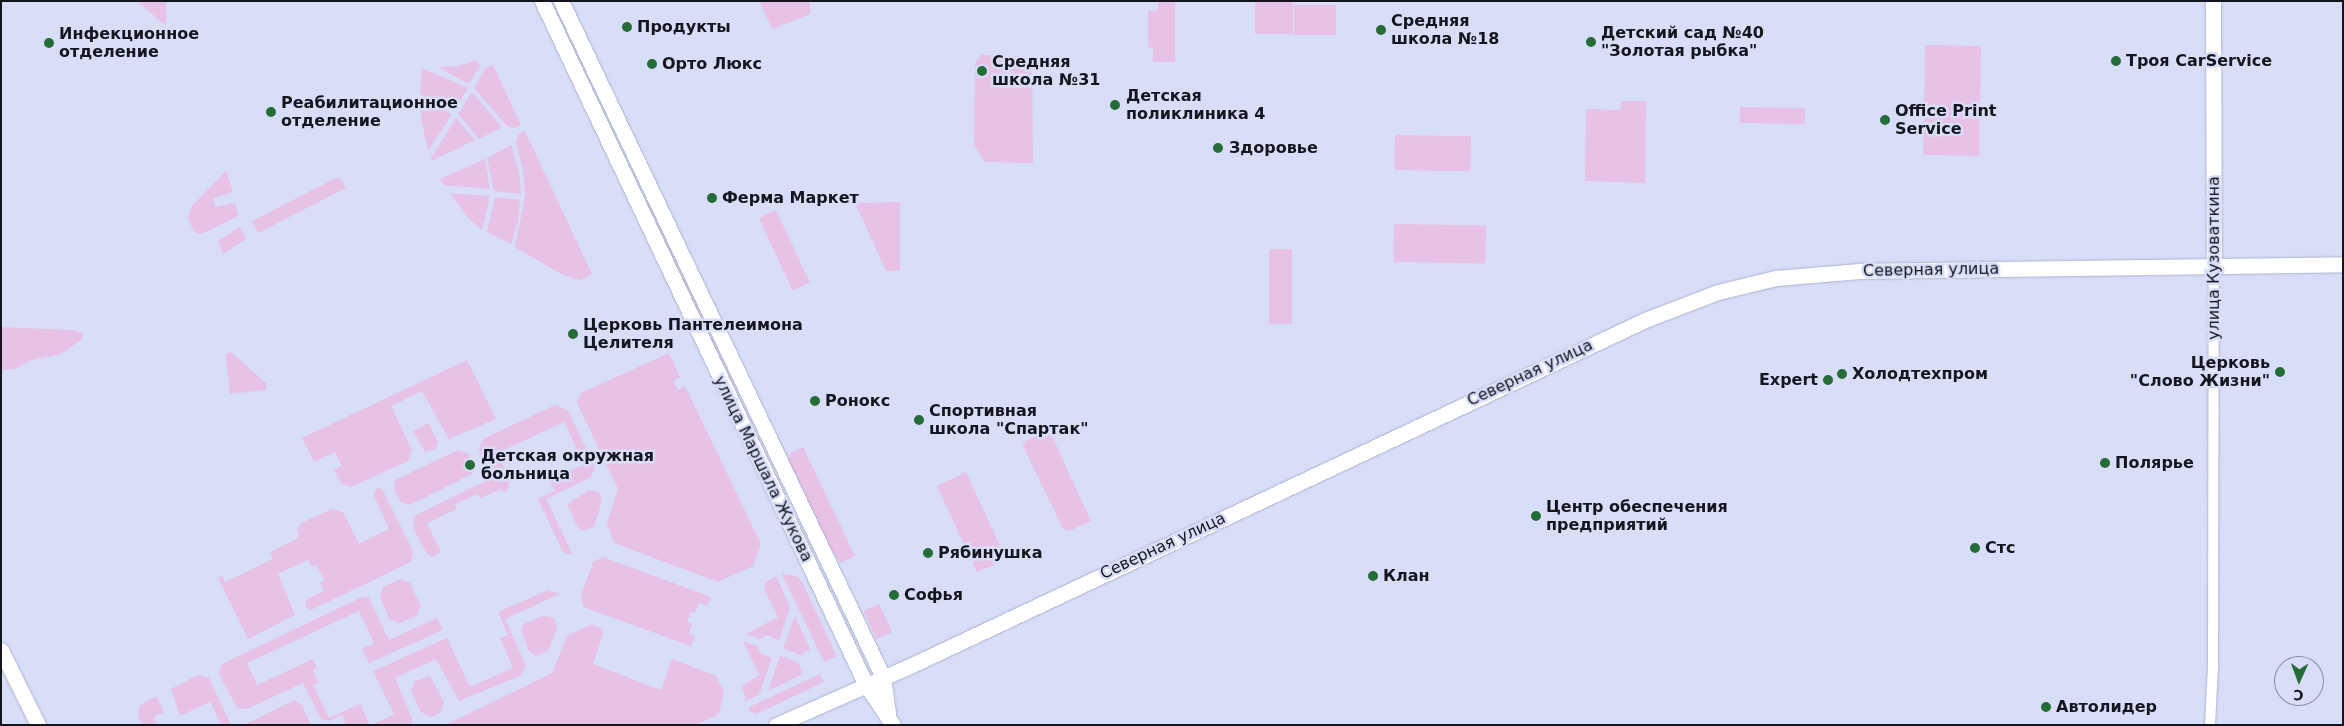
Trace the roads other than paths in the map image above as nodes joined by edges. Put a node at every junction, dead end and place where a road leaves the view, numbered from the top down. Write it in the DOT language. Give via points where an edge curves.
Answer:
graph roads {
  1 [pos="542,1"];
  2 [pos="561,1"];
  3 [pos="2214,1"];
  4 [pos="2343,264"];
  5 [pos="2214,266"];
  6 [pos="838,582"];
  7 [pos="821,590"];
  8 [pos="1,650"];
  9 [pos="884,677"];
  10 [pos="866,685"];
  11 [pos="890,720"];
  12 [pos="38,725"];
  13 [pos="776,725"];
  14 [pos="2210,725"];
  1 -- 7 [label="main road, улица Маршала Жукова"];
  2 -- 6 [label="main road, улица Маршала Жукова"];
  3 -- 5 [label="main road, улица Кузоваткина"];
  4 -- 5 [label="main road, Северная улица"];
  5 -- 9 [label="main road, Северная улица" via="1850,272 1776,278 1718,292 1632,326"];
  5 -- 14 [label="street, улица Кузоваткина"];
  6 -- 7 [label="main road"];
  6 -- 9 [label="main road, улица Маршала Жукова"];
  7 -- 10 [label="main road, улица Маршала Жукова"];
  8 -- 12 [label="main road"];
  9 -- 10 [label="main road, Северная улица"];
  9 -- 11 [label="main road, улица Маршала Жукова"];
  10 -- 11 [label="main road, улица Маршала Жукова"];
  10 -- 13 [label="main road, Северная улица"];
}
